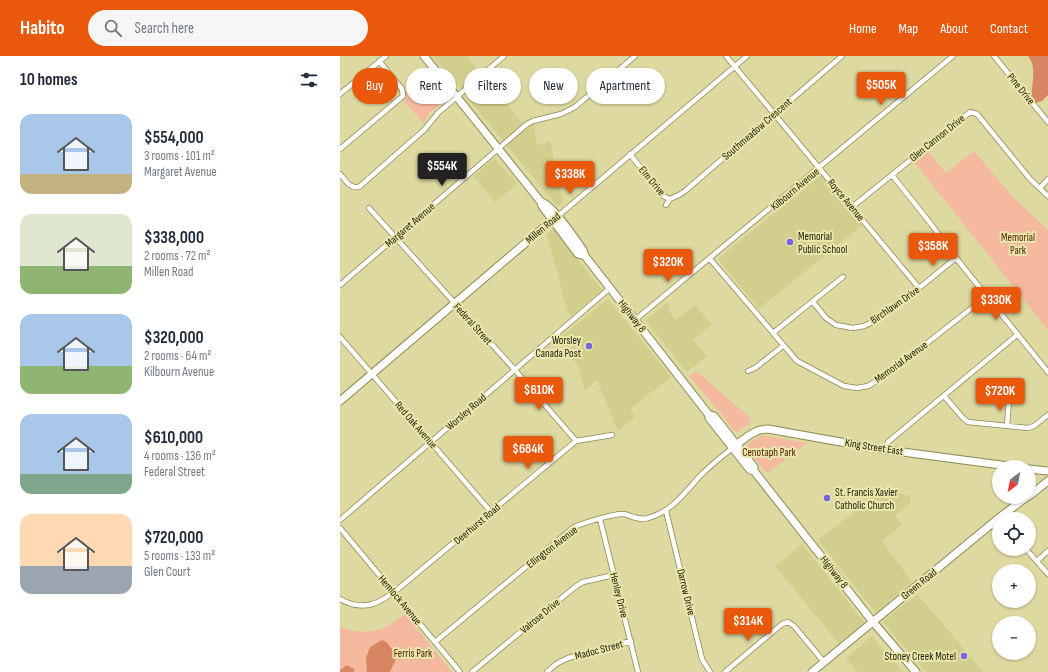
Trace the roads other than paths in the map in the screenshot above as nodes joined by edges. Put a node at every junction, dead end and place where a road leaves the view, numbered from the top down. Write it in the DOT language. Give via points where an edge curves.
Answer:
graph roads {
  1 [pos="386,56"];
  2 [pos="424,56"];
  3 [pos="504,56"];
  4 [pos="635,56"];
  5 [pos="726,56"];
  6 [pos="747,56"];
  7 [pos="842,56"];
  8 [pos="953,56"];
  9 [pos="994,56"];
  10 [pos="379,61"];
  11 [pos="734,66"];
  12 [pos="340,94"];
  13 [pos="457,97"];
  14 [pos="775,114"];
  15 [pos="1048,121"];
  16 [pos="340,149"];
  17 [pos="499,149"];
  18 [pos="630,154"];
  19 [pos="820,168"];
  20 [pos="340,174"];
  21 [pos="892,175"];
  22 [pos="1048,179"];
  23 [pos="1040,188"];
  24 [pos="1048,196"];
  25 [pos="670,199"];
  26 [pos="666,205"];
  27 [pos="852,207"];
  28 [pos="369,208"];
  29 [pos="555,218"];
  30 [pos="396,238"];
  31 [pos="956,258"];
  32 [pos="710,259"];
  33 [pos="844,277"];
  34 [pos="340,285"];
  35 [pos="610,288"];
  36 [pos="919,288"];
  37 [pos="987,296"];
  38 [pos="813,302"];
  39 [pos="455,304"];
  40 [pos="635,320"];
  41 [pos="773,333"];
  42 [pos="1018,334"];
  43 [pos="340,337"];
  44 [pos="783,346"];
  45 [pos="515,370"];
  46 [pos="748,371"];
  47 [pos="1048,372"];
  48 [pos="372,374"];
  49 [pos="944,396"];
  50 [pos="1009,400"];
  51 [pos="340,402"];
  52 [pos="1048,415"];
  53 [pos="1007,426"];
  54 [pos="612,435"];
  55 [pos="576,441"];
  56 [pos="431,442"];
  57 [pos="734,447"];
  58 [pos="885,449"];
  59 [pos="992,464"];
  60 [pos="1036,469"];
  61 [pos="1048,471"];
  62 [pos="1036,472"];
  63 [pos="1045,483"];
  64 [pos="1036,490"];
  65 [pos="1018,504"];
  66 [pos="666,511"];
  67 [pos="491,512"];
  68 [pos="1008,512"];
  69 [pos="600,519"];
  70 [pos="340,520"];
  71 [pos="992,525"];
  72 [pos="340,528"];
  73 [pos="1048,552"];
  74 [pos="1032,556"];
  75 [pos="1037,561"];
  76 [pos="1048,574"];
  77 [pos="614,575"];
  78 [pos="394,593"];
  79 [pos="340,599"];
  80 [pos="873,622"];
  81 [pos="631,641"];
  82 [pos="435,642"];
  83 [pos="824,662"];
  84 [pos="460,672"];
  85 [pos="472,672"];
  86 [pos="547,672"];
  87 [pos="638,672"];
  88 [pos="710,672"];
  89 [pos="725,672"];
  90 [pos="812,672"];
  91 [pos="916,672"];
  1 -- 10 [label="street"];
  2 -- 13 [label="main road, Highway 8"];
  3 -- 13 [label="street"];
  4 -- 17 [label="street, Margaret Avenue" via="575,107 527,124"];
  5 -- 11 [label="street, Royce Avenue"];
  6 -- 11 [label="street, Millen Road"];
  7 -- 14 [label="street, Southmeadow Crescent"];
  8 -- 19 [label="street, Kilbourn Avenue"];
  9 -- 15 [label="street, Pine Drive"];
  10 -- 12 [label="street"];
  10 -- 16 [label="street" via="402,89 403,96"];
  11 -- 14 [label="street, Royce Avenue"];
  11 -- 18 [label="street, Millen Road"];
  13 -- 17 [label="main road, Highway 8"];
  13 -- 20 [label="street" via="438,113 424,130 358,187 351,186"];
  14 -- 19 [label="street, Royce Avenue"];
  14 -- 25 [label="street, Southmeadow Crescent" via="685,191"];
  17 -- 29 [label="main road, Highway 8" via="542,202 546,203"];
  17 -- 30 [label="street, Margaret Avenue"];
  18 -- 25 [label="street, Elm Drive" via="663,196"];
  18 -- 29 [label="street, Millen Road"];
  19 -- 27 [label="street, Royce Avenue"];
  19 -- 32 [label="street, Kilbourn Avenue"];
  21 -- 23 [label="street, Glen Cannon Drive" via="970,112 977,114"];
  21 -- 27 [label="street, Glen Cannon Drive"];
  21 -- 31 [label="street"];
  22 -- 23 [label="street"];
  23 -- 24 [label="street, Glen Cannon Drive"];
  25 -- 26 [label="street, Elm Drive"];
  27 -- 36 [label="street, Royce Avenue"];
  28 -- 30 [label="street, Federal Street"];
  29 -- 35 [label="main road, Highway 8" via="583,250 584,256"];
  29 -- 39 [label="main road, Millen Road"];
  30 -- 34 [label="street, Margaret Avenue"];
  30 -- 39 [label="street, Federal Street"];
  31 -- 36 [label="street, Birchlawn Drive"];
  31 -- 37 [label="street"];
  32 -- 40 [label="street, Kilbourn Avenue"];
  32 -- 41 [label="street, Memorial Avenue"];
  33 -- 38 [label="street"];
  35 -- 40 [label="main road, Highway 8"];
  35 -- 45 [label="street, Worsley Road"];
  36 -- 38 [label="street, Birchlawn Drive" via="870,324 853,328 841,327 831,322"];
  37 -- 42 [label="street"];
  37 -- 44 [label="street, Memorial Avenue" via="889,374 868,386 844,386 796,361"];
  38 -- 41 [label="street"];
  39 -- 45 [label="street, Federal Street"];
  39 -- 48 [label="main road, Millen Road"];
  40 -- 57 [label="main road, Highway 8" via="709,415 714,416"];
  41 -- 44 [label="street, Memorial Avenue"];
  42 -- 47 [label="street"];
  42 -- 49 [label="street"];
  43 -- 48 [label="street, Red Oak Avenue"];
  44 -- 46 [label="street"];
  45 -- 55 [label="street, Federal Street"];
  45 -- 56 [label="street, Worsley Road"];
  48 -- 51 [label="main road, Millen Road"];
  48 -- 56 [label="street, Red Oak Avenue"];
  49 -- 53 [label="street" via="966,421"];
  49 -- 58 [label="street" via="888,442"];
  50 -- 53 [label="street"];
  52 -- 53 [label="street" via="1032,427"];
  54 -- 55 [label="street"];
  55 -- 67 [label="street, Deerhurst Road"];
  56 -- 67 [label="street, Red Oak Avenue"];
  56 -- 70 [label="street, Worsley Road"];
  57 -- 58 [label="main road, King Street East" via="755,432 768,429"];
  57 -- 66 [label="street, Ellington Avenue"];
  57 -- 80 [label="main road, Highway 8" via="754,467"];
  58 -- 59 [label="main road, King Street East"];
  60 -- 61 [label="main road"];
  62 -- 63 [label="main road"];
  63 -- 64 [label="main road, Green Road"];
  65 -- 68 [label="main road, Green Road"];
  66 -- 69 [label="street, Ellington Avenue" via="647,519 620,514"];
  66 -- 88 [label="street, Darrow Drive" via="702,659"];
  67 -- 78 [label="street, Deerhurst Road"];
  69 -- 77 [label="street, Henley Drive"];
  69 -- 82 [label="street, Ellington Avenue" via="574,527"];
  71 -- 80 [label="main road, Green Road"];
  72 -- 78 [label="street, Hemlock Avenue"];
  73 -- 75 [label="street"];
  74 -- 75 [label="street"];
  75 -- 76 [label="street"];
  77 -- 81 [label="street, Henley Drive"];
  77 -- 85 [label="street, Valrose Drive" via="583,582 575,587"];
  78 -- 79 [label="street, Deerhurst Road" via="378,603 369,605 355,605"];
  78 -- 82 [label="street, Hemlock Avenue"];
  80 -- 83 [label="main road, Green Road"];
  80 -- 91 [label="main road, Highway 8"];
  81 -- 86 [label="street, Madoc Street" via="568,658"];
  81 -- 87 [label="street, Henley Drive"];
  82 -- 84 [label="street, Hemlock Avenue"];
  83 -- 89 [label="street" via="788,622 782,624"];
  83 -- 90 [label="main road, Green Road"];
}
